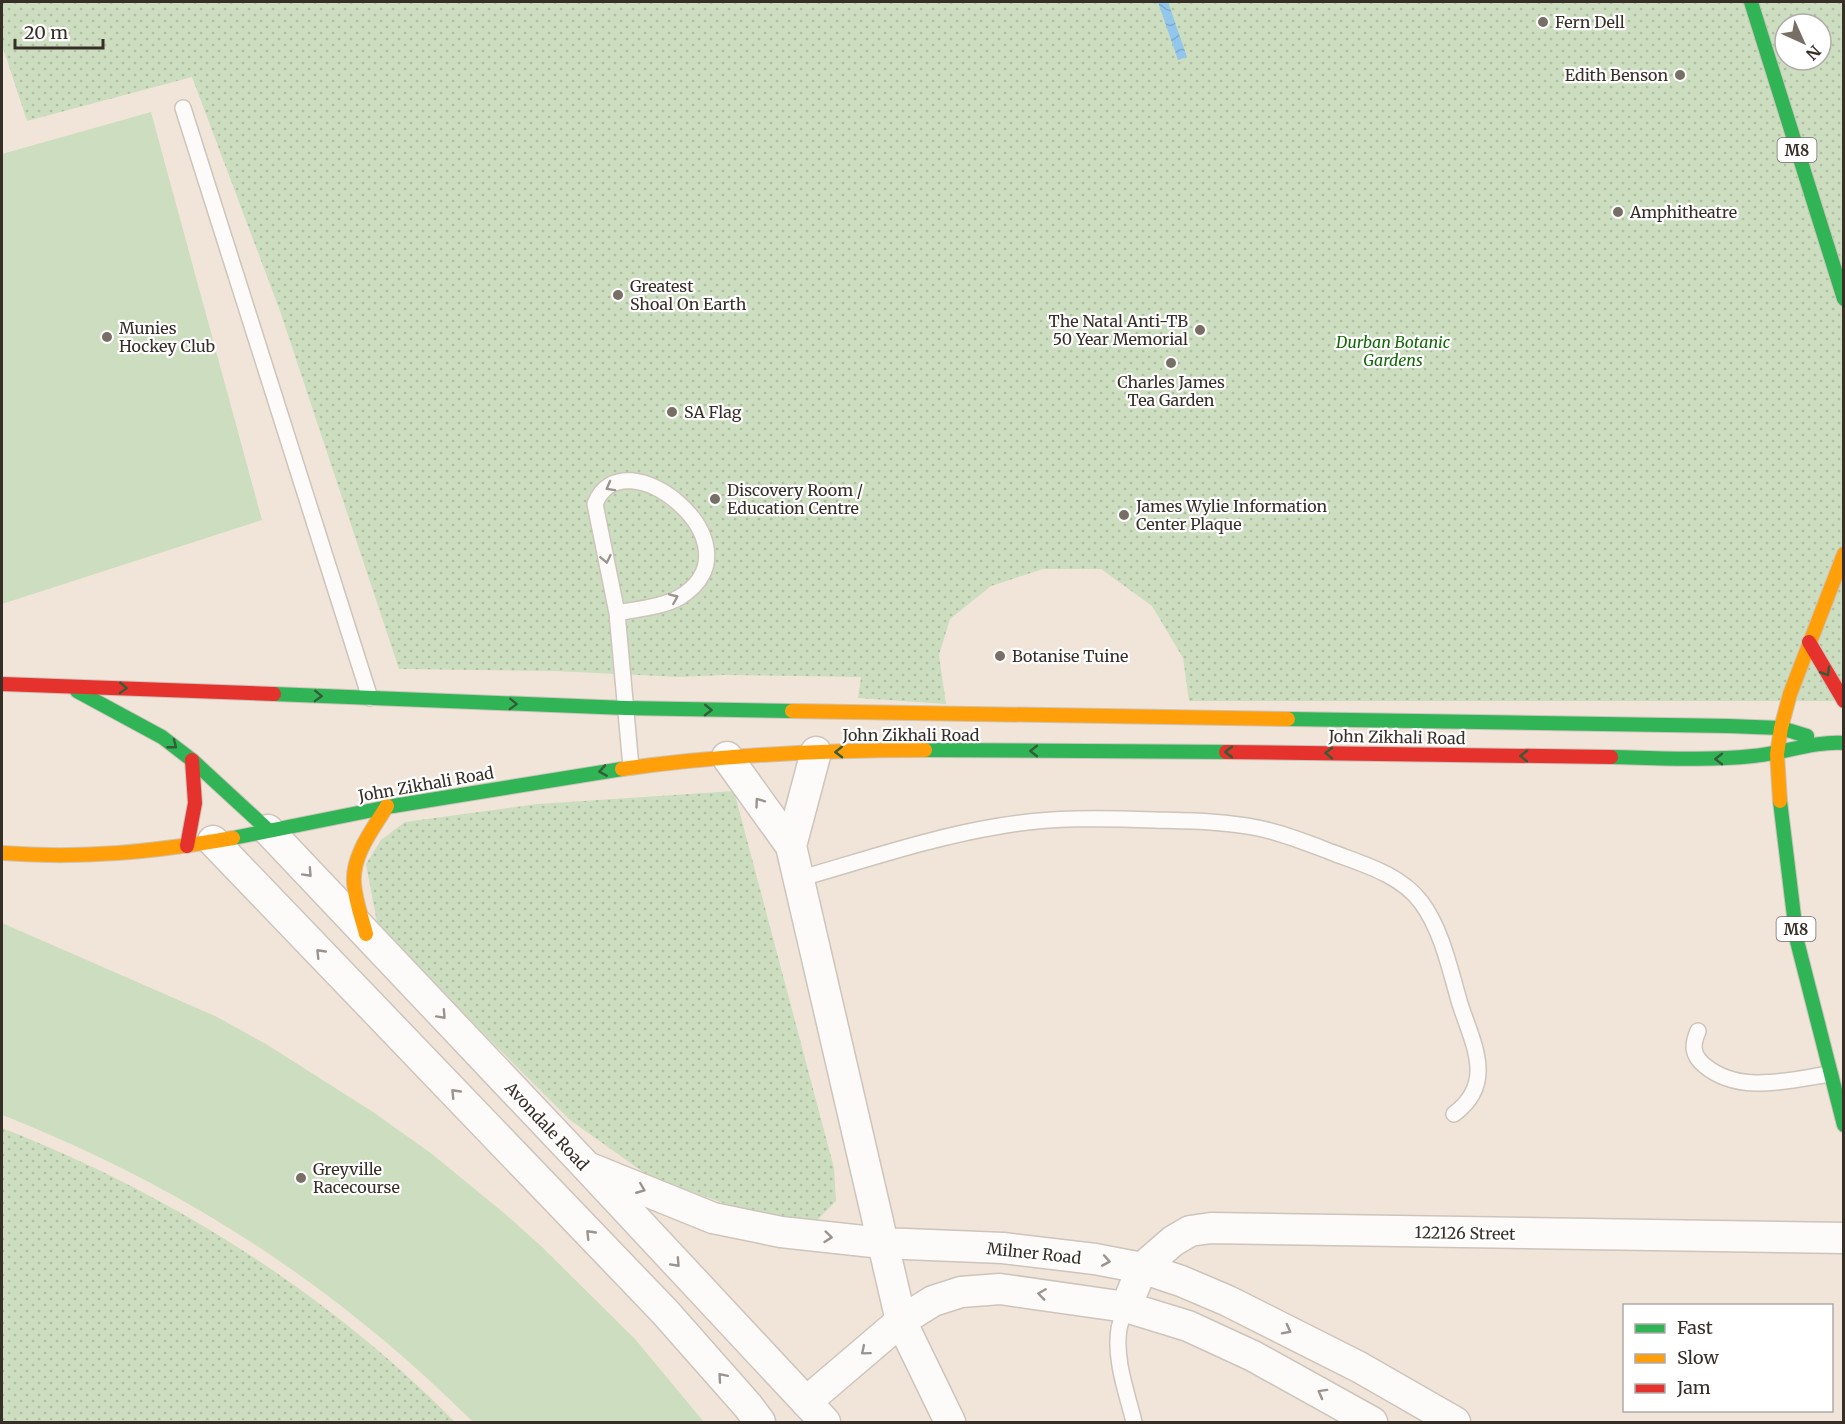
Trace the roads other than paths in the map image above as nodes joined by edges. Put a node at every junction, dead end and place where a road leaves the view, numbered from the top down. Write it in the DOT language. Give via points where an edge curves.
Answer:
graph roads {
  1 [pos="1751,2"];
  2 [pos="183,108"];
  3 [pos="1844,299"];
  4 [pos="1844,554"];
  5 [pos="617,613"];
  6 [pos="1809,642"];
  7 [pos="2,682"];
  8 [pos="67,686"];
  9 [pos="370,699"];
  10 [pos="1844,700"];
  11 [pos="626,708"];
  12 [pos="1781,728"];
  13 [pos="1828,742"];
  14 [pos="1844,743"];
  15 [pos="816,752"];
  16 [pos="1777,754"];
  17 [pos="727,757"];
  18 [pos="192,760"];
  19 [pos="631,767"];
  20 [pos="387,806"];
  21 [pos="268,831"];
  22 [pos="200,843"];
  23 [pos="791,846"];
  24 [pos="2,853"];
  25 [pos="798,879"];
  26 [pos="366,934"];
  27 [pos="1698,1031"];
  28 [pos="1830,1074"];
  29 [pos="1454,1114"];
  30 [pos="1844,1125"];
  31 [pos="586,1167"];
  32 [pos="1844,1239"];
  33 [pos="882,1243"];
  34 [pos="1142,1268"];
  35 [pos="1126,1307"];
  36 [pos="901,1321"];
  37 [pos="815,1412"];
  38 [pos="760,1422"];
  39 [pos="950,1422"];
  40 [pos="1134,1422"];
  41 [pos="1372,1422"];
  42 [pos="1455,1422"];
  1 -- 3 [label="main road, M8"];
  2 -- 9 [label="lane"];
  4 -- 6 [label="main road, M8"];
  5 -- 5 [label="lane, one-way" via="678,598 691,589 707,560 704,541 686,509 652,485 632,480 605,488 595,504"];
  5 -- 11 [label="lane"];
  6 -- 10 [label="main road, one-way"];
  6 -- 12 [label="main road, M8"];
  7 -- 8 [label="main road, John Zikhali Road"];
  8 -- 9 [label="main road, John Zikhali Road, one-way"];
  8 -- 18 [label="main road, one-way" via="153,731"];
  9 -- 11 [label="main road, John Zikhali Road, one-way"];
  11 -- 12 [label="main road, John Zikhali Road, one-way"];
  11 -- 19 [label="lane"];
  12 -- 13 [label="main road, John Zikhali Road"];
  12 -- 16 [label="main road, M8"];
  13 -- 14 [label="main road, John Zikhali Road"];
  13 -- 16 [label="main road, John Zikhali Road"];
  16 -- 15 [label="main road, John Zikhali Road, one-way" via="1726,759 1287,752"];
  15 -- 17 [label="main road, John Zikhali Road"];
  15 -- 23 [label="street"];
  16 -- 28 [label="main road, M8" via="1797,941"];
  17 -- 19 [label="main road, John Zikhali Road"];
  23 -- 17 [label="street, one-way"];
  18 -- 21 [label="main road"];
  18 -- 22 [label="main road" via="197,792 194,823"];
  19 -- 20 [label="main road, John Zikhali Road, one-way"];
  20 -- 21 [label="main road, John Zikhali Road"];
  20 -- 26 [label="main road" via="356,863 354,882"];
  21 -- 22 [label="main road, John Zikhali Road"];
  21 -- 26 [label="street, Avondale Road, one-way"];
  22 -- 24 [label="main road, John Zikhali Road" via="100,857"];
  38 -- 22 [label="street, one-way" via="665,1312"];
  23 -- 25 [label="street"];
  25 -- 29 [label="lane" via="988,828 1064,818 1211,822 1259,828 1315,846 1398,880 1421,902 1436,929 1476,1056 1479,1080 1464,1107"];
  25 -- 33 [label="street"];
  26 -- 31 [label="street, Avondale Road, one-way"];
  27 -- 28 [label="lane" via="1693,1051 1698,1060 1741,1083 1762,1084"];
  28 -- 30 [label="main road, M8"];
  31 -- 33 [label="street, Milner Road, one-way" via="713,1218 781,1232"];
  31 -- 37 [label="street, Avondale Road, one-way"];
  32 -- 34 [label="street, 122126 Street" via="1211,1228 1190,1231"];
  33 -- 34 [label="street, Milner Road, one-way" via="1003,1248"];
  33 -- 36 [label="street"];
  34 -- 35 [label="street, 122126 Street"];
  34 -- 42 [label="street, Milner Road, one-way" via="1228,1301 1359,1367"];
  35 -- 36 [label="street, one-way" via="1000,1288 961,1292 933,1301"];
  35 -- 40 [label="lane" via="1118,1344"];
  41 -- 35 [label="street, one-way" via="1253,1356 1188,1326"];
  36 -- 37 [label="street, one-way"];
  36 -- 39 [label="street"];
}
